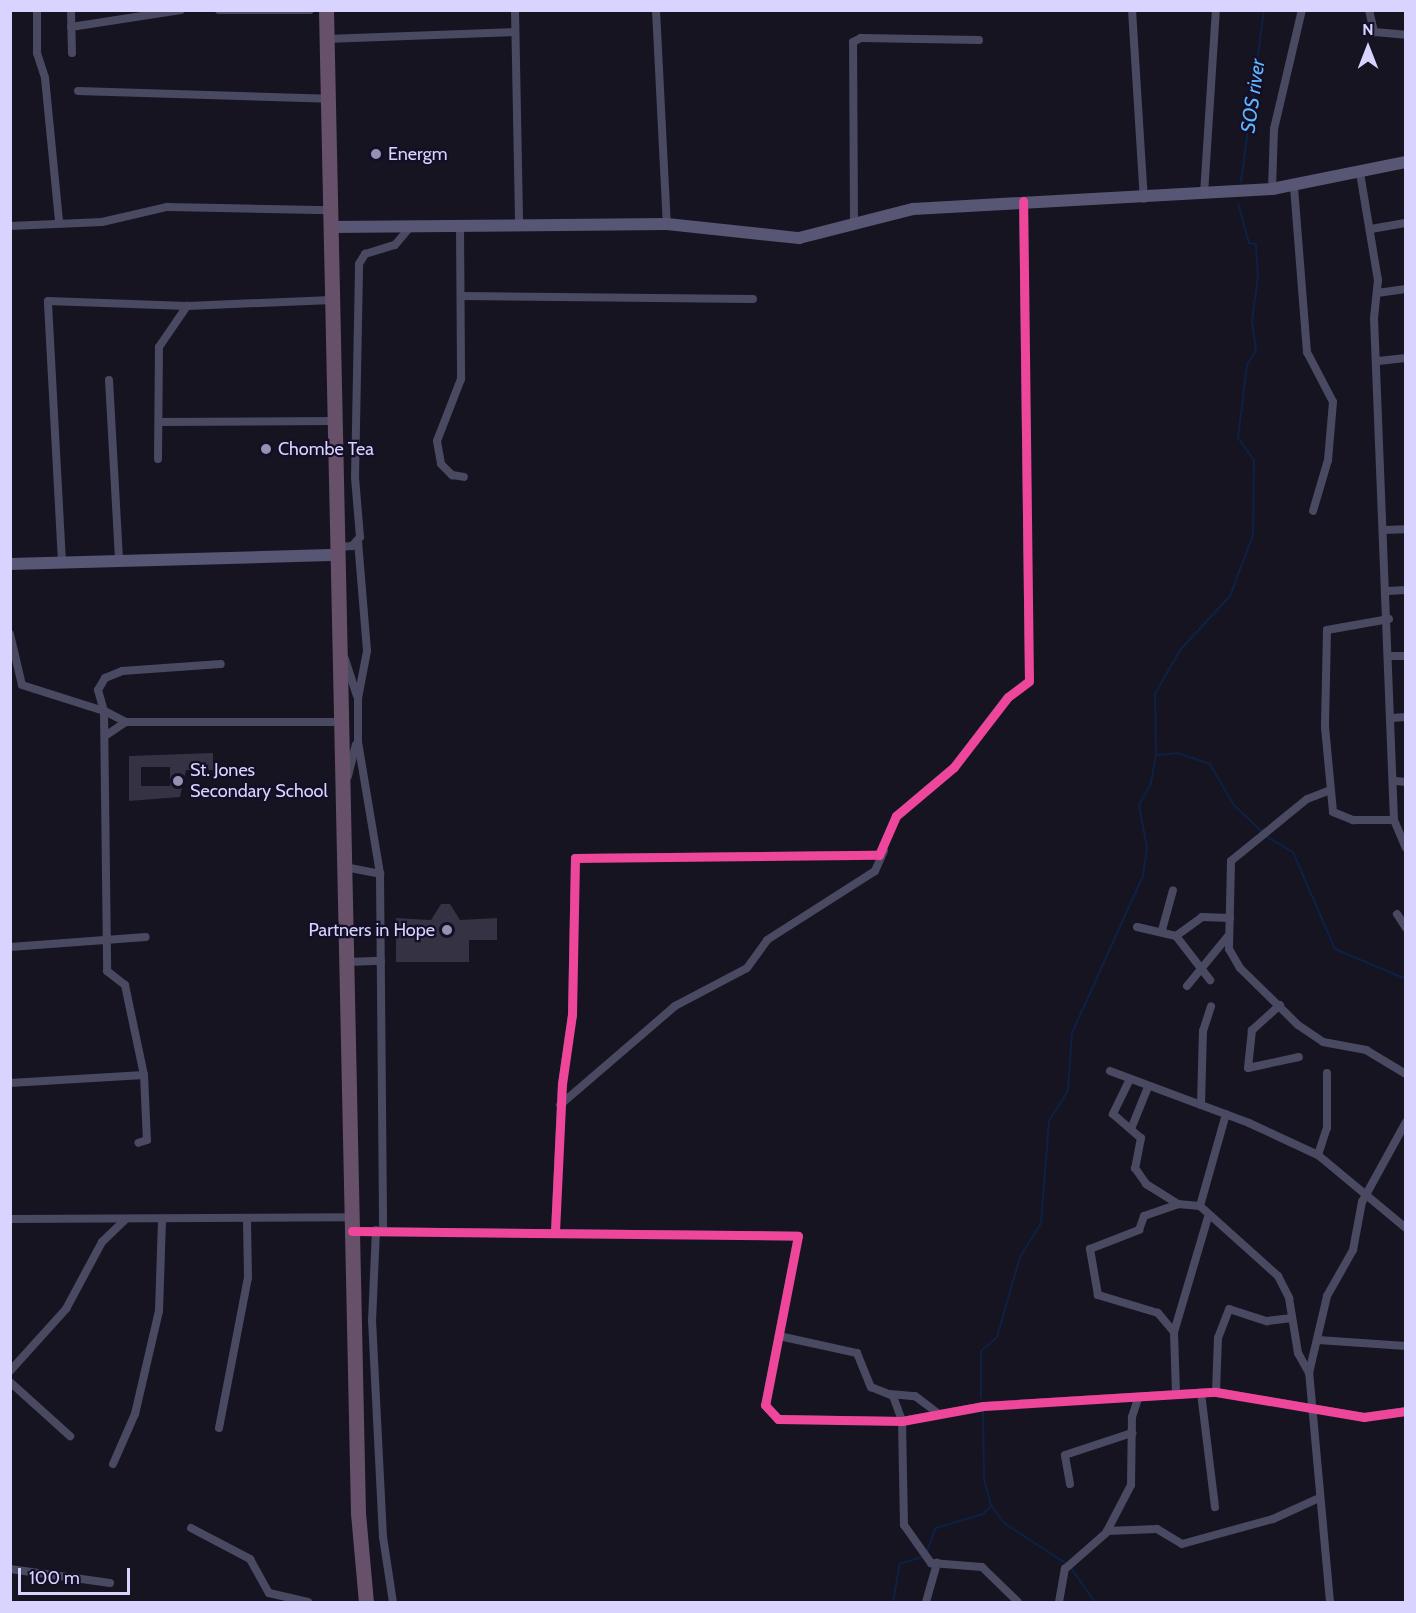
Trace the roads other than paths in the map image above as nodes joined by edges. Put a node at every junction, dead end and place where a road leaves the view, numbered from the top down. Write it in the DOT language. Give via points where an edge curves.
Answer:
graph roads {
  1 [pos="37,10"];
  2 [pos="71,10"];
  3 [pos="181,10"];
  4 [pos="219,10"];
  5 [pos="310,10"];
  6 [pos="326,10"];
  7 [pos="515,10"];
  8 [pos="656,10"];
  9 [pos="1132,10"];
  10 [pos="1216,10"];
  11 [pos="1302,10"];
  12 [pos="1369,10"];
  13 [pos="71,27"];
  14 [pos="515,32"];
  15 [pos="1406,35"];
  16 [pos="326,39"];
  17 [pos="979,40"];
  18 [pos="72,53"];
  19 [pos="78,91"];
  20 [pos="328,99"];
  21 [pos="1406,162"];
  22 [pos="1360,173"];
  23 [pos="1294,187"];
  24 [pos="1272,189"];
  25 [pos="1204,194"];
  26 [pos="1144,199"];
  27 [pos="1023,201"];
  28 [pos="330,210"];
  29 [pos="58,222"];
  30 [pos="854,223"];
  31 [pos="1406,223"];
  32 [pos="519,224"];
  33 [pos="667,224"];
  34 [pos="10,226"];
  35 [pos="330,226"];
  36 [pos="411,226"];
  37 [pos="460,226"];
  38 [pos="1371,229"];
  39 [pos="1406,289"];
  40 [pos="1377,292"];
  41 [pos="461,296"];
  42 [pos="753,298"];
  43 [pos="332,300"];
  44 [pos="187,306"];
  45 [pos="1406,358"];
  46 [pos="1378,361"];
  47 [pos="109,380"];
  48 [pos="335,421"];
  49 [pos="159,422"];
  50 [pos="158,459"];
  51 [pos="464,477"];
  52 [pos="1313,511"];
  53 [pos="1406,529"];
  54 [pos="1383,530"];
  55 [pos="358,541"];
  56 [pos="338,551"];
  57 [pos="119,560"];
  58 [pos="62,562"];
  59 [pos="10,564"];
  60 [pos="1387,591"];
  61 [pos="1406,591"];
  62 [pos="1389,619"];
  63 [pos="10,634"];
  64 [pos="340,635"];
  65 [pos="1389,656"];
  66 [pos="1406,656"];
  67 [pos="221,664"];
  68 [pos="358,698"];
  69 [pos="104,711"];
  70 [pos="1406,717"];
  71 [pos="1392,718"];
  72 [pos="126,722"];
  73 [pos="342,722"];
  74 [pos="105,736"];
  75 [pos="358,742"];
  76 [pos="1401,782"];
  77 [pos="1328,791"];
  78 [pos="344,798"];
  79 [pos="1394,820"];
  80 [pos="1406,848"];
  81 [pos="884,851"];
  82 [pos="345,867"];
  83 [pos="380,874"];
  84 [pos="1173,890"];
  85 [pos="1397,915"];
  86 [pos="1230,918"];
  87 [pos="1137,927"];
  88 [pos="1406,928"];
  89 [pos="1162,930"];
  90 [pos="1229,935"];
  91 [pos="1176,936"];
  92 [pos="146,937"];
  93 [pos="106,938"];
  94 [pos="10,947"];
  95 [pos="381,961"];
  96 [pos="347,962"];
  97 [pos="1199,966"];
  98 [pos="1210,980"];
  99 [pos="1187,986"];
  100 [pos="1280,1005"];
  101 [pos="1211,1006"];
  102 [pos="1299,1058"];
  103 [pos="1110,1071"];
  104 [pos="1327,1073"];
  105 [pos="1406,1074"];
  106 [pos="144,1075"];
  107 [pos="1129,1081"];
  108 [pos="10,1083"];
  109 [pos="1148,1087"];
  110 [pos="561,1105"];
  111 [pos="1201,1105"];
  112 [pos="1226,1114"];
  113 [pos="1406,1122"];
  114 [pos="1131,1129"];
  115 [pos="138,1143"];
  116 [pos="1318,1155"];
  117 [pos="1367,1193"];
  118 [pos="1178,1204"];
  119 [pos="1200,1206"];
  120 [pos="1208,1217"];
  121 [pos="10,1219"];
  122 [pos="126,1219"];
  123 [pos="247,1221"];
  124 [pos="162,1222"];
  125 [pos="352,1224"];
  126 [pos="1406,1228"];
  127 [pos="379,1230"];
  128 [pos="555,1232"];
  129 [pos="1292,1317"];
  130 [pos="1174,1332"];
  131 [pos="779,1336"];
  132 [pos="1318,1340"];
  133 [pos="1406,1347"];
  134 [pos="10,1371"];
  135 [pos="1309,1373"];
  136 [pos="10,1382"];
  137 [pos="1216,1392"];
  138 [pos="1176,1393"];
  139 [pos="1201,1393"];
  140 [pos="890,1394"];
  141 [pos="1138,1398"];
  142 [pos="1311,1407"];
  143 [pos="1406,1411"];
  144 [pos="940,1415"];
  145 [pos="902,1421"];
  146 [pos="219,1428"];
  147 [pos="1132,1433"];
  148 [pos="70,1436"];
  149 [pos="113,1464"];
  150 [pos="1070,1484"];
  151 [pos="1317,1498"];
  152 [pos="1215,1507"];
  153 [pos="191,1528"];
  154 [pos="1107,1531"];
  155 [pos="937,1563"];
  156 [pos="10,1569"];
  157 [pos="110,1583"];
  158 [pos="308,1602"];
  159 [pos="366,1602"];
  160 [pos="393,1602"];
  161 [pos="926,1602"];
  162 [pos="1018,1602"];
  163 [pos="1059,1602"];
  164 [pos="1330,1602"];
  1 -- 29 [label="street" via="37,53 45,78"];
  2 -- 13 [label="street"];
  3 -- 13 [label="street"];
  4 -- 5 [label="street"];
  6 -- 16 [label="highway"];
  7 -- 14 [label="street"];
  8 -- 33 [label="street"];
  9 -- 26 [label="street"];
  10 -- 25 [label="street"];
  11 -- 24 [label="street" via="1274,129"];
  12 -- 15 [label="street" via="1374,32"];
  13 -- 18 [label="street"];
  14 -- 16 [label="street"];
  14 -- 32 [label="street"];
  16 -- 20 [label="highway"];
  17 -- 30 [label="street" via="861,38 853,42"];
  19 -- 20 [label="street"];
  20 -- 28 [label="highway"];
  21 -- 22 [label="street"];
  22 -- 23 [label="street"];
  22 -- 38 [label="street"];
  23 -- 24 [label="street"];
  23 -- 52 [label="street" via="1307,352 1333,402 1328,460"];
  24 -- 25 [label="street"];
  25 -- 26 [label="street"];
  26 -- 27 [label="street"];
  27 -- 30 [label="street" via="913,209"];
  27 -- 81 [label="street" via="1030,675 1027,686 1008,697 954,767 896,816"];
  28 -- 29 [label="street" via="167,207 119,220"];
  28 -- 35 [label="highway"];
  29 -- 34 [label="street"];
  30 -- 33 [label="street" via="782,239"];
  31 -- 38 [label="street"];
  32 -- 33 [label="street"];
  32 -- 37 [label="street"];
  35 -- 36 [label="street"];
  35 -- 43 [label="highway"];
  36 -- 37 [label="street"];
  36 -- 55 [label="street" via="395,245 365,254 359,264"];
  37 -- 41 [label="street"];
  38 -- 40 [label="street"];
  39 -- 40 [label="street"];
  40 -- 46 [label="street"];
  41 -- 42 [label="street"];
  41 -- 51 [label="street" via="461,379 437,441 441,464 452,475"];
  43 -- 44 [label="street"];
  43 -- 48 [label="highway"];
  44 -- 49 [label="street" via="159,347"];
  44 -- 58 [label="street" via="48,301"];
  45 -- 46 [label="street"];
  46 -- 54 [label="street"];
  47 -- 57 [label="street"];
  48 -- 49 [label="street"];
  48 -- 56 [label="highway"];
  49 -- 50 [label="street"];
  53 -- 54 [label="street"];
  54 -- 60 [label="street"];
  55 -- 56 [label="street"];
  55 -- 68 [label="street" via="367,651"];
  56 -- 57 [label="street"];
  56 -- 64 [label="highway"];
  57 -- 58 [label="street"];
  58 -- 59 [label="street"];
  60 -- 61 [label="street"];
  60 -- 62 [label="street"];
  62 -- 65 [label="street"];
  62 -- 77 [label="street" via="1334,625 1326,634"];
  63 -- 69 [label="street" via="21,685"];
  64 -- 68 [label="street"];
  64 -- 73 [label="highway"];
  65 -- 66 [label="street"];
  65 -- 71 [label="street"];
  67 -- 69 [label="street" via="112,674 99,684"];
  68 -- 75 [label="street"];
  69 -- 72 [label="street"];
  69 -- 74 [label="street"];
  70 -- 71 [label="street"];
  71 -- 76 [label="street"];
  72 -- 73 [label="street"];
  72 -- 74 [label="street"];
  73 -- 78 [label="highway"];
  74 -- 93 [label="street"];
  75 -- 78 [label="street"];
  75 -- 83 [label="street"];
  76 -- 79 [label="street"];
  77 -- 79 [label="street" via="1337,816"];
  77 -- 86 [label="street" via="1306,799 1231,861"];
  78 -- 82 [label="highway"];
  79 -- 80 [label="street"];
  81 -- 110 [label="street" via="875,871 767,940 747,968 675,1006"];
  81 -- 110 [label="street" via="879,855 575,858 572,1015"];
  82 -- 83 [label="street"];
  82 -- 96 [label="highway"];
  83 -- 95 [label="street"];
  84 -- 89 [label="street"];
  85 -- 88 [label="street"];
  86 -- 90 [label="street"];
  86 -- 91 [label="street" via="1202,917"];
  87 -- 89 [label="street"];
  89 -- 91 [label="street"];
  90 -- 97 [label="street"];
  90 -- 100 [label="street" via="1235,962"];
  91 -- 97 [label="street"];
  92 -- 93 [label="street"];
  93 -- 94 [label="street"];
  93 -- 106 [label="street" via="107,971 125,985"];
  95 -- 96 [label="street"];
  95 -- 127 [label="street"];
  96 -- 125 [label="highway"];
  97 -- 98 [label="street"];
  97 -- 99 [label="street"];
  100 -- 102 [label="street" via="1252,1030 1248,1068"];
  100 -- 105 [label="street" via="1323,1042 1366,1050"];
  101 -- 111 [label="street" via="1203,1031"];
  103 -- 107 [label="street"];
  104 -- 116 [label="street" via="1327,1128"];
  106 -- 108 [label="street"];
  106 -- 115 [label="street" via="147,1140"];
  107 -- 109 [label="street"];
  107 -- 114 [label="street" via="1113,1114"];
  109 -- 111 [label="street"];
  109 -- 114 [label="street"];
  110 -- 128 [label="street"];
  111 -- 112 [label="street"];
  112 -- 116 [label="street"];
  112 -- 119 [label="street"];
  113 -- 117 [label="street"];
  114 -- 118 [label="street" via="1141,1138 1135,1168 1139,1177"];
  116 -- 117 [label="street"];
  117 -- 126 [label="street"];
  117 -- 132 [label="street" via="1353,1250 1327,1296"];
  118 -- 119 [label="street"];
  118 -- 130 [label="street" via="1144,1216 1139,1230 1090,1249 1098,1295 1158,1313"];
  119 -- 120 [label="street"];
  120 -- 129 [label="street" via="1278,1276"];
  120 -- 130 [label="street"];
  121 -- 122 [label="street"];
  122 -- 124 [label="street"];
  122 -- 134 [label="street" via="102,1242 66,1309"];
  123 -- 124 [label="street"];
  123 -- 125 [label="street"];
  123 -- 146 [label="street" via="247,1288"];
  124 -- 149 [label="street" via="159,1311 135,1414"];
  125 -- 127 [label="street"];
  125 -- 159 [label="highway" via="358,1513"];
  127 -- 128 [label="street"];
  127 -- 160 [label="street" via="372,1320 383,1537"];
  128 -- 131 [label="street" via="798,1236"];
  129 -- 135 [label="street" via="1298,1353"];
  129 -- 137 [label="street" via="1267,1321 1229,1309 1218,1338"];
  130 -- 138 [label="street"];
  131 -- 140 [label="street" via="852,1349 871,1387"];
  131 -- 145 [label="street" via="765,1406 772,1417"];
  132 -- 133 [label="street"];
  132 -- 135 [label="street"];
  135 -- 142 [label="street"];
  136 -- 148 [label="street"];
  137 -- 139 [label="street"];
  137 -- 142 [label="street"];
  138 -- 139 [label="street"];
  138 -- 141 [label="street"];
  139 -- 152 [label="street"];
  140 -- 144 [label="street" via="915,1396"];
  140 -- 145 [label="street"];
  141 -- 144 [label="street" via="984,1406"];
  141 -- 147 [label="street"];
  142 -- 143 [label="street" via="1364,1417"];
  142 -- 151 [label="street"];
  144 -- 145 [label="street"];
  145 -- 155 [label="street" via="903,1523 928,1561"];
  147 -- 150 [label="street" via="1065,1455"];
  147 -- 154 [label="street" via="1131,1485"];
  151 -- 154 [label="street" via="1272,1519 1182,1544 1157,1529"];
  151 -- 164 [label="street"];
  153 -- 158 [label="street" via="250,1559 269,1593"];
  154 -- 163 [label="street" via="1065,1569"];
  155 -- 161 [label="street"];
  155 -- 162 [label="street" via="982,1567"];
  156 -- 157 [label="street"];
}
